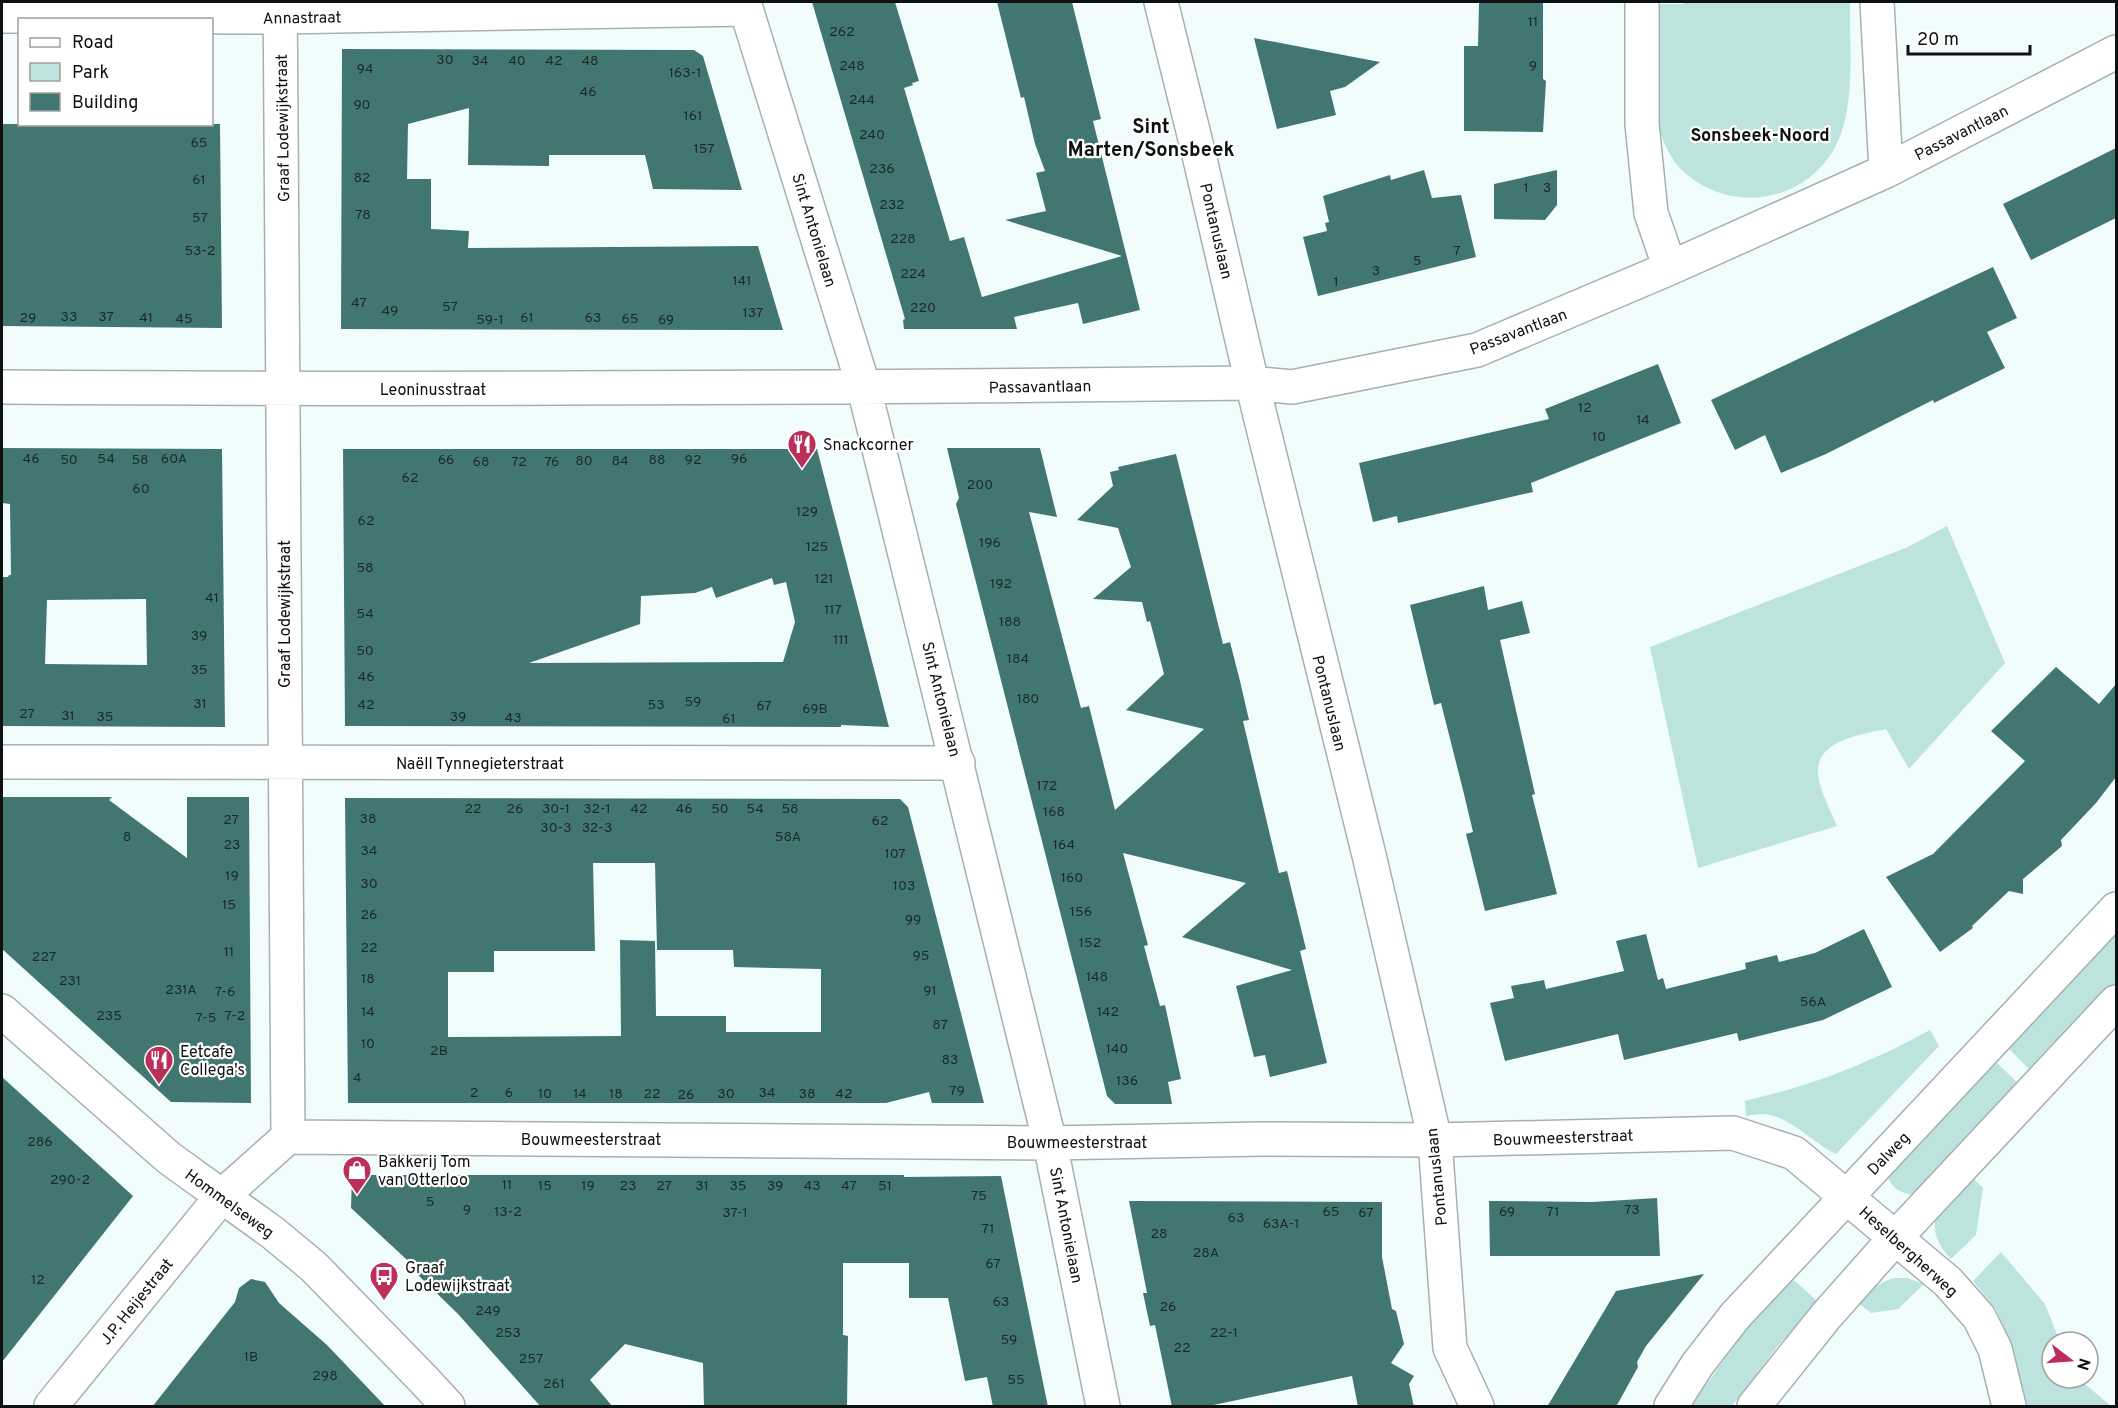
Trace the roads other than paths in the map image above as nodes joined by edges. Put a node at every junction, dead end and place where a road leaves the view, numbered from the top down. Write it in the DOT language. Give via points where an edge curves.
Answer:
graph roads {
  1 [pos="1161,2"];
  2 [pos="1642,2"];
  3 [pos="1877,2"];
  4 [pos="745,5"];
  5 [pos="280,9"];
  6 [pos="2,16"];
  7 [pos="2116,52"];
  8 [pos="1886,171"];
  9 [pos="1670,268"];
  10 [pos="1252,383"];
  11 [pos="2,387"];
  12 [pos="864,388"];
  13 [pos="284,389"];
  14 [pos="2,762"];
  15 [pos="283,763"];
  16 [pos="958,763"];
  17 [pos="2116,909"];
  18 [pos="2116,1002"];
  19 [pos="2,1011"];
  20 [pos="288,1137"];
  21 [pos="1435,1140"];
  22 [pos="1050,1143"];
  23 [pos="222,1196"];
  24 [pos="1847,1196"];
  25 [pos="1896,1237"];
  26 [pos="51,1407"];
  27 [pos="448,1407"];
  28 [pos="1103,1407"];
  29 [pos="1477,1407"];
  30 [pos="1671,1407"];
  31 [pos="1754,1407"];
  32 [pos="2009,1407"];
  1 -- 10 [label="street, Pontanuslaan"];
  2 -- 9 [label="street" via="1642,124 1651,213"];
  3 -- 8 [label="street"];
  4 -- 5 [label="street, Annastraat"];
  4 -- 12 [label="street, Sint Antonielaan"];
  5 -- 6 [label="street, Annastraat"];
  5 -- 13 [label="street, Graaf Lodewijkstraat"];
  7 -- 8 [label="street, Passavantlaan"];
  8 -- 9 [label="street, Passavantlaan"];
  9 -- 10 [label="street, Passavantlaan" via="1477,350 1293,387"];
  10 -- 12 [label="street, Passavantlaan"];
  10 -- 21 [label="street, Pontanuslaan"];
  11 -- 13 [label="street, Leoninusstraat"];
  12 -- 13 [label="street, Leoninusstraat"];
  12 -- 16 [label="street, Sint Antonielaan"];
  13 -- 15 [label="street, Graaf Lodewijkstraat"];
  14 -- 15 [label="street, Naëll Tynnegieterstraat"];
  15 -- 16 [label="street, Naëll Tynnegieterstraat"];
  15 -- 20 [label="street, Graaf Lodewijkstraat"];
  16 -- 22 [label="street, Sint Antonielaan"];
  17 -- 24 [label="street, Dalweg"];
  18 -- 25 [label="street"];
  19 -- 23 [label="street, Hommelseweg" via="169,1158"];
  20 -- 22 [label="street, Bouwmeesterstraat"];
  20 -- 23 [label="street"];
  21 -- 22 [label="street, Bouwmeesterstraat"];
  21 -- 24 [label="street, Bouwmeesterstraat" via="1733,1132 1794,1153"];
  21 -- 29 [label="street, Pontanuslaan" via="1450,1348"];
  22 -- 28 [label="street, Sint Antonielaan"];
  23 -- 26 [label="street, J.P. Heijestraat"];
  23 -- 27 [label="street, Hommelseweg" via="314,1267"];
  24 -- 25 [label="street, Heselbergherweg"];
  24 -- 30 [label="street, Dalweg" via="1735,1316"];
  25 -- 31 [label="street" via="1826,1316"];
  25 -- 32 [label="street, Heselbergherweg" via="1948,1282 1979,1317 1995,1349"];
}
